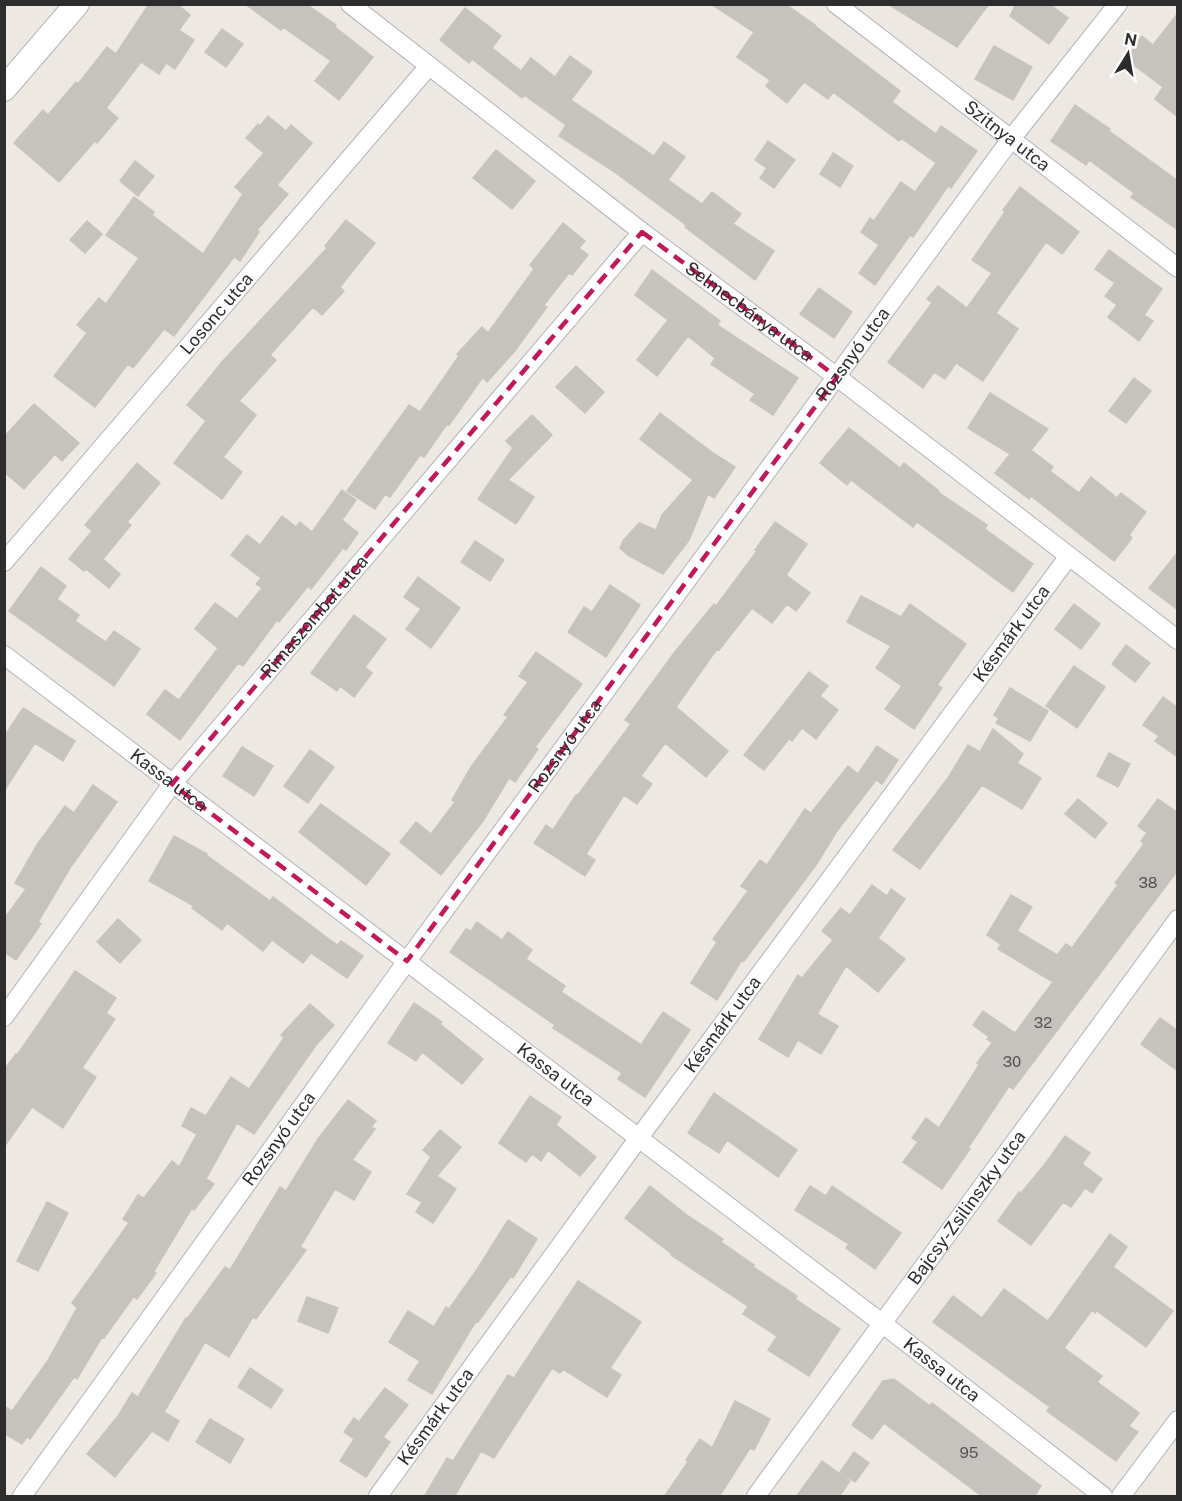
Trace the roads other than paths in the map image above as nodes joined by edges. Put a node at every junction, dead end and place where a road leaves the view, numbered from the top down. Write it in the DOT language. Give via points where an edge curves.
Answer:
graph roads {
  1 [pos="77,4"];
  2 [pos="350,4"];
  3 [pos="836,4"];
  4 [pos="1119,4"];
  5 [pos="429,66"];
  6 [pos="4,89"];
  7 [pos="1011,139"];
  8 [pos="642,232"];
  9 [pos="1178,268"];
  10 [pos="837,377"];
  11 [pos="1069,556"];
  12 [pos="4,562"];
  13 [pos="1178,640"];
  14 [pos="4,655"];
  15 [pos="172,784"];
  16 [pos="1178,919"];
  17 [pos="407,961"];
  18 [pos="4,1017"];
  19 [pos="638,1139"];
  20 [pos="883,1324"];
  21 [pos="1178,1420"];
  22 [pos="22,1497"];
  23 [pos="378,1497"];
  24 [pos="756,1497"];
  25 [pos="1103,1497"];
  26 [pos="1121,1497"];
  1 -- 6 [label="street"];
  2 -- 5 [label="street, Selmecbánya utca"];
  3 -- 7 [label="street, Szitnya utca"];
  4 -- 7 [label="street, Rozsnyó utca"];
  5 -- 8 [label="street, Selmecbánya utca"];
  5 -- 12 [label="street, Losonc utca"];
  7 -- 9 [label="street, Szitnya utca"];
  7 -- 10 [label="street, Rozsnyó utca"];
  8 -- 10 [label="street, Selmecbánya utca"];
  8 -- 15 [label="street, Rimaszombat utca"];
  10 -- 11 [label="street, Selmecbánya utca"];
  10 -- 17 [label="street, Rozsnyó utca"];
  11 -- 13 [label="street, Selmecbánya utca"];
  11 -- 19 [label="street, Késmárk utca"];
  14 -- 15 [label="street, Kassa utca"];
  15 -- 17 [label="street, Kassa utca"];
  15 -- 18 [label="street, Rimaszombat utca"];
  16 -- 20 [label="street, Bajcsy-Zsilinszky utca"];
  17 -- 19 [label="street, Kassa utca"];
  17 -- 22 [label="street, Rozsnyó utca"];
  19 -- 20 [label="street, Kassa utca"];
  19 -- 23 [label="street, Késmárk utca"];
  20 -- 24 [label="street, Bajcsy-Zsilinszky utca"];
  20 -- 25 [label="street, Kassa utca"];
  21 -- 26 [label="street"];
}
